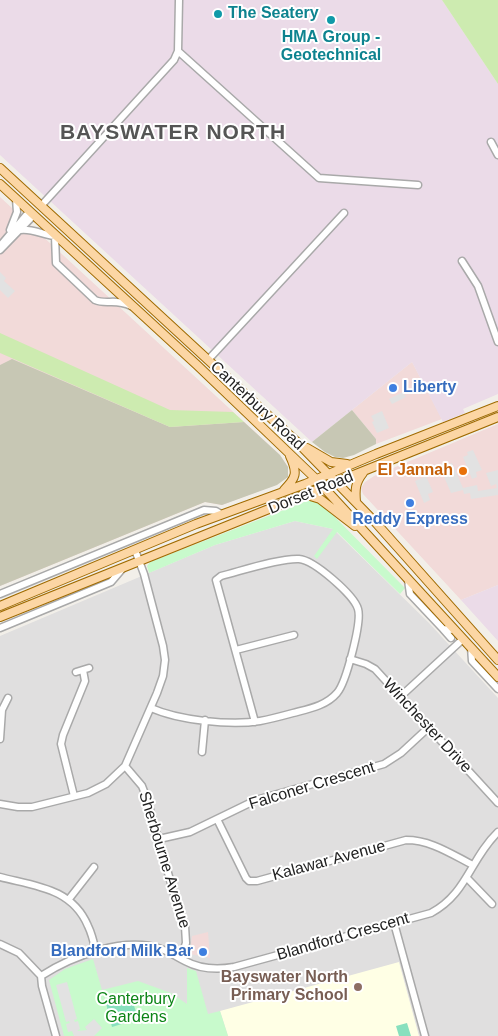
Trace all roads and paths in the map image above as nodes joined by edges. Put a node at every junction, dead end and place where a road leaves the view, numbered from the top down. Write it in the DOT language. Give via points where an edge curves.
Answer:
graph roads {
  1 [pos="180,0"];
  2 [pos="178,51"];
  3 [pos="491,142"];
  4 [pos="498,155"];
  5 [pos="0,168"];
  6 [pos="0,184"];
  7 [pos="418,184"];
  8 [pos="3,190"];
  9 [pos="16,199"];
  10 [pos="41,206"];
  11 [pos="344,213"];
  12 [pos="31,214"];
  13 [pos="20,230"];
  14 [pos="8,235"];
  15 [pos="55,236"];
  16 [pos="0,246"];
  17 [pos="0,250"];
  18 [pos="462,261"];
  19 [pos="135,308"];
  20 [pos="154,310"];
  21 [pos="146,318"];
  22 [pos="496,329"];
  23 [pos="498,342"];
  24 [pos="208,360"];
  25 [pos="498,406"];
  26 [pos="498,417"];
  27 [pos="297,442"];
  28 [pos="289,453"];
  29 [pos="351,464"];
  30 [pos="364,472"];
  31 [pos="328,474"];
  32 [pos="316,479"];
  33 [pos="337,482"];
  34 [pos="324,488"];
  35 [pos="280,493"];
  36 [pos="308,495"];
  37 [pos="356,503"];
  38 [pos="221,514"];
  39 [pos="374,541"];
  40 [pos="135,550"];
  41 [pos="139,561"];
  42 [pos="124,567"];
  43 [pos="43,576"];
  44 [pos="408,580"];
  45 [pos="58,582"];
  46 [pos="0,594"];
  47 [pos="0,606"];
  48 [pos="0,617"];
  49 [pos="0,628"];
  50 [pos="443,629"];
  51 [pos="455,630"];
  52 [pos="472,631"];
  53 [pos="294,635"];
  54 [pos="451,638"];
  55 [pos="463,639"];
  56 [pos="471,647"];
  57 [pos="236,650"];
  58 [pos="350,659"];
  59 [pos="498,660"];
  60 [pos="83,670"];
  61 [pos="498,677"];
  62 [pos="498,689"];
  63 [pos="400,697"];
  64 [pos="8,698"];
  65 [pos="151,708"];
  66 [pos="205,720"];
  67 [pos="255,722"];
  68 [pos="0,723"];
  69 [pos="428,728"];
  70 [pos="0,739"];
  71 [pos="202,752"];
  72 [pos="125,766"];
  73 [pos="74,796"];
  74 [pos="498,803"];
  75 [pos="0,804"];
  76 [pos="217,820"];
  77 [pos="498,832"];
  78 [pos="159,839"];
  79 [pos="472,865"];
  80 [pos="94,867"];
  81 [pos="0,877"];
  82 [pos="467,878"];
  83 [pos="68,899"];
  84 [pos="492,904"];
  85 [pos="394,923"];
  86 [pos="0,944"];
  87 [pos="96,952"];
  88 [pos="180,958"];
  89 [pos="41,976"];
  90 [pos="56,1036"];
  91 [pos="425,1036"];
  1 -- 2 [label="street"];
  2 -- 7 [label="street" via="319,178"];
  2 -- 10 [label="street" via="165,72"];
  3 -- 4 [label="street"];
  5 -- 10 [label="main road, Canterbury Road"];
  6 -- 8 [label="main road, Canterbury Road"];
  8 -- 9 [label="main road, Canterbury Road"];
  9 -- 12 [label="main road, Canterbury Road"];
  9 -- 14 [label="street" via="17,212"];
  10 -- 12 [label="main road"];
  10 -- 20 [label="main road, Canterbury Road"];
  11 -- 24 [label="street"];
  12 -- 13 [label="street"];
  12 -- 14 [label="street"];
  12 -- 15 [label="main road, Canterbury Road"];
  13 -- 15 [label="street"];
  13 -- 17 [label="street"];
  14 -- 16 [label="street"];
  15 -- 19 [label="main road, Canterbury Road"];
  15 -- 19 [label="street" via="56,264 92,297 100,302 120,301"];
  18 -- 22 [label="street" via="478,286"];
  19 -- 21 [label="main road, Canterbury Road"];
  20 -- 21 [label="main road"];
  20 -- 24 [label="main road, Canterbury Road"];
  21 -- 28 [label="main road, Canterbury Road"];
  22 -- 23 [label="street"];
  24 -- 27 [label="main road, Canterbury Road"];
  25 -- 29 [label="main road, Dorset Road"];
  26 -- 30 [label="main road, Dorset Road"];
  27 -- 29 [label="main road" via="331,462"];
  27 -- 31 [label="main road, Canterbury Road"];
  28 -- 32 [label="main road, Canterbury Road"];
  28 -- 35 [label="main road" via="294,463 294,480"];
  29 -- 31 [label="main road, Dorset Road"];
  30 -- 33 [label="main road, Dorset Road"];
  30 -- 37 [label="main road" via="356,483"];
  31 -- 32 [label="main road, Dorset Road"];
  31 -- 33 [label="main road, Canterbury Road"];
  32 -- 34 [label="main road, Canterbury Road"];
  32 -- 35 [label="main road, Dorset Road"];
  33 -- 34 [label="main road, Dorset Road"];
  33 -- 37 [label="main road, Canterbury Road"];
  34 -- 36 [label="main road, Dorset Road"];
  34 -- 39 [label="main road, Canterbury Road"];
  35 -- 38 [label="main road, Dorset Road"];
  36 -- 39 [label="main road" via="320,498"];
  36 -- 41 [label="main road, Dorset Road"];
  37 -- 52 [label="main road, Canterbury Road"];
  38 -- 40 [label="main road, Dorset Road"];
  38 -- 43 [label="street, Dorset Road" via="204,510"];
  39 -- 44 [label="main road, Canterbury Road"];
  40 -- 41 [label="street"];
  40 -- 45 [label="main road, Dorset Road"];
  41 -- 42 [label="main road, Dorset Road"];
  41 -- 65 [label="street" via="165,652 163,676"];
  42 -- 48 [label="main road, Dorset Road"];
  42 -- 49 [label="street, Dorset Road" via="111,582"];
  43 -- 45 [label="street"];
  43 -- 46 [label="street, Dorset Road"];
  44 -- 50 [label="street, Canterbury Road" via="410,594"];
  44 -- 51 [label="main road, Canterbury Road"];
  45 -- 47 [label="main road, Dorset Road"];
  50 -- 51 [label="street"];
  50 -- 54 [label="street, Canterbury Road"];
  51 -- 55 [label="main road, Canterbury Road"];
  52 -- 55 [label="main road"];
  52 -- 59 [label="main road, Canterbury Road"];
  53 -- 57 [label="street"];
  55 -- 56 [label="main road, Canterbury Road"];
  55 -- 63 [label="street"];
  56 -- 61 [label="main road, Canterbury Road"];
  56 -- 62 [label="street, Canterbury Road" via="472,661"];
  57 -- 58 [label="street" via="216,580 221,576 299,559 313,564 333,579 357,605 358,625"];
  57 -- 67 [label="street"];
  58 -- 63 [label="street, Winchester Drive" via="375,670"];
  58 -- 67 [label="street" via="341,688 332,698 307,710"];
  60 -- 73 [label="street" via="85,681 62,744"];
  63 -- 69 [label="street, Winchester Drive"];
  64 -- 68 [label="street"];
  65 -- 66 [label="street" via="172,716"];
  65 -- 72 [label="street"];
  66 -- 67 [label="street"];
  66 -- 71 [label="street"];
  68 -- 70 [label="street"];
  69 -- 74 [label="street, Winchester Drive"];
  69 -- 76 [label="street, Falconer Crescent" via="384,764 256,800"];
  72 -- 73 [label="street" via="106,784"];
  72 -- 78 [label="street, Sherbourne Avenue" via="142,786"];
  73 -- 75 [label="street" via="32,807"];
  76 -- 78 [label="street, Falconer Crescent" via="190,832"];
  76 -- 79 [label="street, Kalawar Avenue" via="249,881 406,840 438,847"];
  77 -- 79 [label="street, Blandford Crescent"];
  78 -- 88 [label="street, Sherbourne Avenue" via="185,926 186,942"];
  79 -- 82 [label="street, Blandford Crescent"];
  80 -- 83 [label="street"];
  81 -- 83 [label="street" via="56,892"];
  82 -- 84 [label="street"];
  82 -- 85 [label="street, Blandford Crescent" via="450,900 436,910"];
  83 -- 87 [label="street" via="88,926"];
  85 -- 88 [label="street, Blandford Crescent" via="234,968 203,967"];
  85 -- 91 [label="street"];
  86 -- 89 [label="street" via="20,953"];
  87 -- 88 [label="street, Blandford Crescent" via="140,944"];
  87 -- 89 [label="street, Blandford Crescent" via="69,960"];
  89 -- 90 [label="street"];
}
